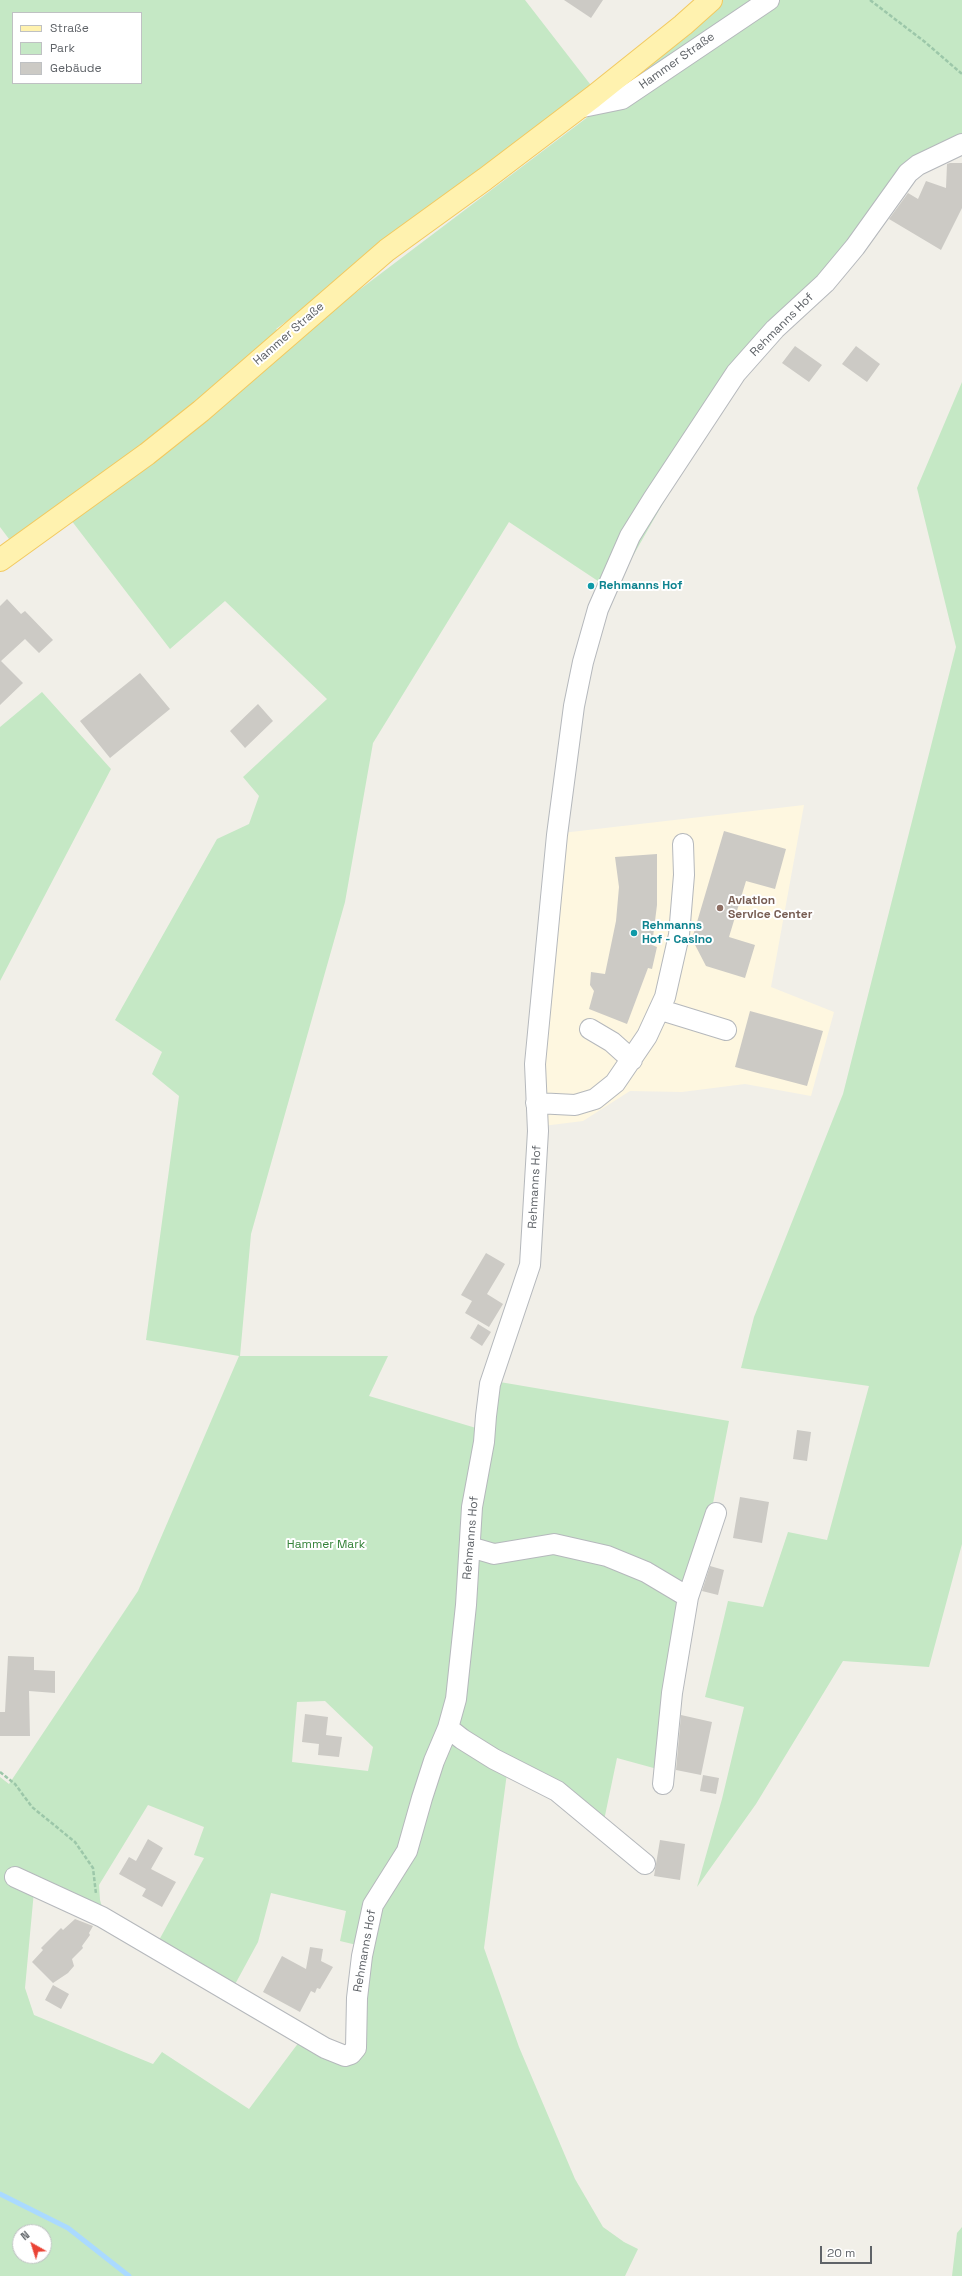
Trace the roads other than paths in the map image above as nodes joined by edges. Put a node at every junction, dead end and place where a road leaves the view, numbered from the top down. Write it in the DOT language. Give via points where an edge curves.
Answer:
graph roads {
  1 [pos="711,0"];
  2 [pos="769,0"];
  3 [pos="578,108"];
  4 [pos="962,144"];
  5 [pos="0,560"];
  6 [pos="683,844"];
  7 [pos="661,1010"];
  8 [pos="590,1029"];
  9 [pos="726,1030"];
  10 [pos="632,1060"];
  11 [pos="536,1103"];
  12 [pos="716,1513"];
  13 [pos="470,1547"];
  14 [pos="688,1597"];
  15 [pos="448,1728"];
  16 [pos="663,1784"];
  17 [pos="645,1864"];
  18 [pos="15,1876"];
  1 -- 3 [label="main road, Hammer Straße" via="678,30"];
  2 -- 3 [label="street, Hammer Straße" via="622,99"];
  3 -- 5 [label="main road, Hammer Straße" via="387,250 201,411 147,454"];
  4 -- 11 [label="street, Rehmanns Hof" via="918,165 908,173 856,247 830,277 755,350 736,373 652,499 613,572 598,609 583,662 567,748 534,1064"];
  6 -- 7 [label="street" via="684,875 679,935"];
  7 -- 9 [label="street"];
  7 -- 10 [label="street"];
  8 -- 10 [label="street" via="612,1042"];
  10 -- 11 [label="street" via="614,1084 594,1099 575,1105"];
  11 -- 13 [label="street, Rehmanns Hof" via="538,1131 530,1266 490,1384 484,1442 472,1507"];
  12 -- 14 [label="street"];
  13 -- 14 [label="street" via="494,1554 554,1544 607,1556 646,1572"];
  13 -- 15 [label="street, Rehmanns Hof" via="456,1699"];
  14 -- 16 [label="street" via="672,1693"];
  15 -- 17 [label="street" via="494,1759 557,1791"];
  15 -- 18 [label="street, Rehmanns Hof" via="434,1761 407,1851 373,1905 362,1956 357,1998 356,2048 351,2054 344,2056 325,2048 102,1916"];
}
